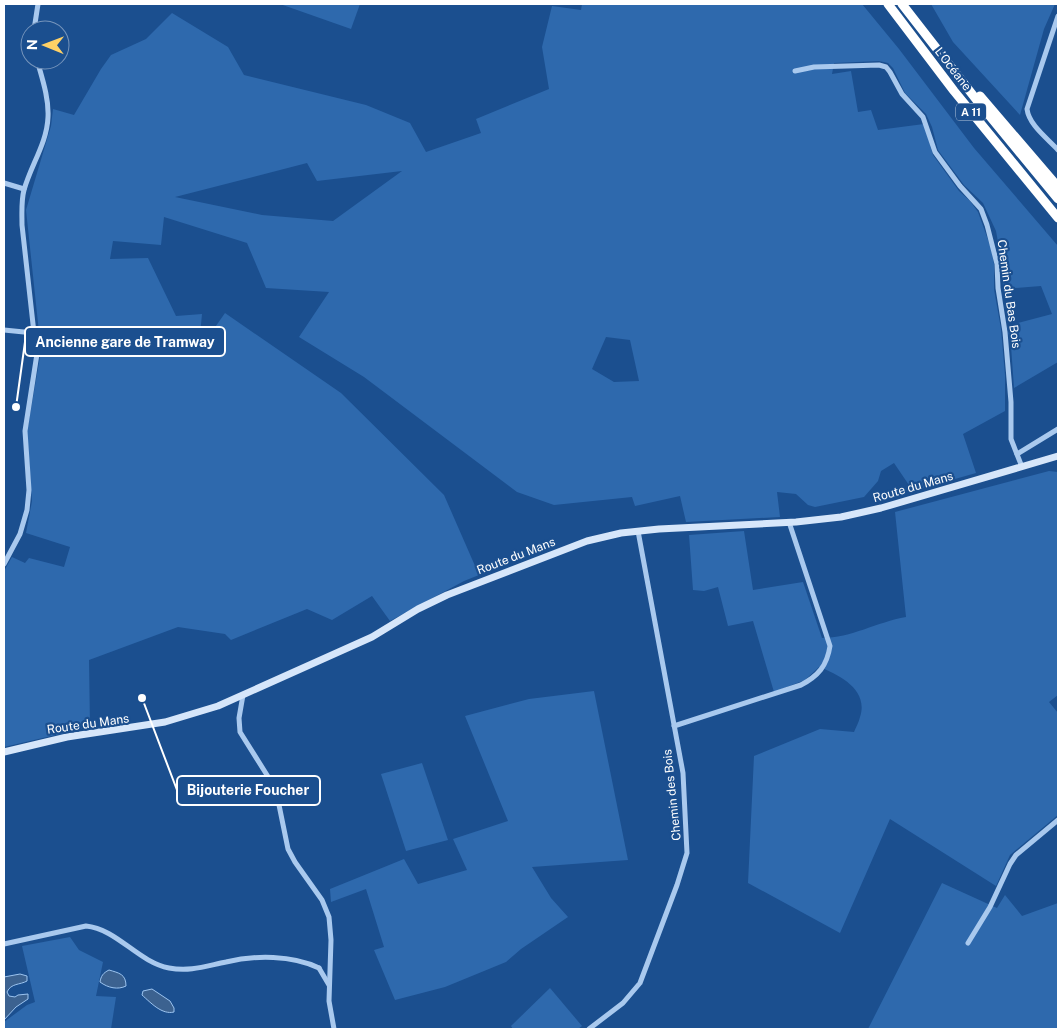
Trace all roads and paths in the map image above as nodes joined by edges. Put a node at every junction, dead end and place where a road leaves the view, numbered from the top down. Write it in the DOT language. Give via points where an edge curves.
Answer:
graph roads {
  1 [pos="38,4"];
  2 [pos="888,4"];
  3 [pos="902,4"];
  4 [pos="909,4"];
  5 [pos="1058,16"];
  6 [pos="36,20"];
  7 [pos="40,70"];
  8 [pos="795,71"];
  9 [pos="1058,150"];
  10 [pos="4,183"];
  11 [pos="1058,186"];
  12 [pos="24,189"];
  13 [pos="1058,199"];
  14 [pos="1058,218"];
  15 [pos="4,330"];
  16 [pos="34,333"];
  17 [pos="1058,429"];
  18 [pos="1017,454"];
  19 [pos="1058,456"];
  20 [pos="1022,467"];
  21 [pos="789,522"];
  22 [pos="638,531"];
  23 [pos="4,564"];
  24 [pos="243,695"];
  25 [pos="674,726"];
  26 [pos="4,752"];
  27 [pos="1058,820"];
  28 [pos="968,943"];
  29 [pos="4,944"];
  30 [pos="330,964"];
  31 [pos="319,968"];
  32 [pos="329,986"];
  33 [pos="334,1029"];
  34 [pos="589,1029"];
  1 -- 6 [label="street"];
  2 -- 14 [label="highway, L’Océane / A 11"];
  3 -- 13 [label="highway, L’Océane / A 11"];
  4 -- 11 [label="highway" via="984,100"];
  5 -- 9 [label="street" via="1027,109 1032,122"];
  7 -- 12 [label="street" via="48,119"];
  8 -- 18 [label="street, Chemin du Bas Bois" via="814,67 886,67 902,94 923,116 935,152 981,209 997,264 1008,354 1011,439"];
  10 -- 12 [label="street"];
  12 -- 16 [label="street" via="22,224"];
  15 -- 16 [label="street"];
  16 -- 23 [label="street" via="39,341 25,431 29,490 27,510 20,534"];
  17 -- 18 [label="street"];
  18 -- 20 [label="street, Chemin du Bas Bois"];
  19 -- 20 [label="street, Route du Mans"];
  20 -- 21 [label="street, Route du Mans" via="864,512 824,520"];
  21 -- 22 [label="street, Route du Mans"];
  21 -- 25 [label="street" via="830,646 823,669 801,685"];
  22 -- 24 [label="street, Route du Mans" via="574,546 447,595 372,637"];
  22 -- 25 [label="street, Chemin des Bois"];
  24 -- 26 [label="street, Route du Mans" via="165,722 52,740"];
  24 -- 30 [label="street" via="240,732 274,788 288,849 326,910 330,924"];
  25 -- 34 [label="street, Chemin des Bois" via="683,773 687,853 640,983 623,1003"];
  27 -- 28 [label="street" via="1016,855"];
  29 -- 31 [label="street" via="86,926 99,928 150,962 171,968 195,969 240,959 275,958 304,962"];
  30 -- 31 [label="street"];
  30 -- 32 [label="street"];
  31 -- 32 [label="street"];
  32 -- 33 [label="street"];
}
